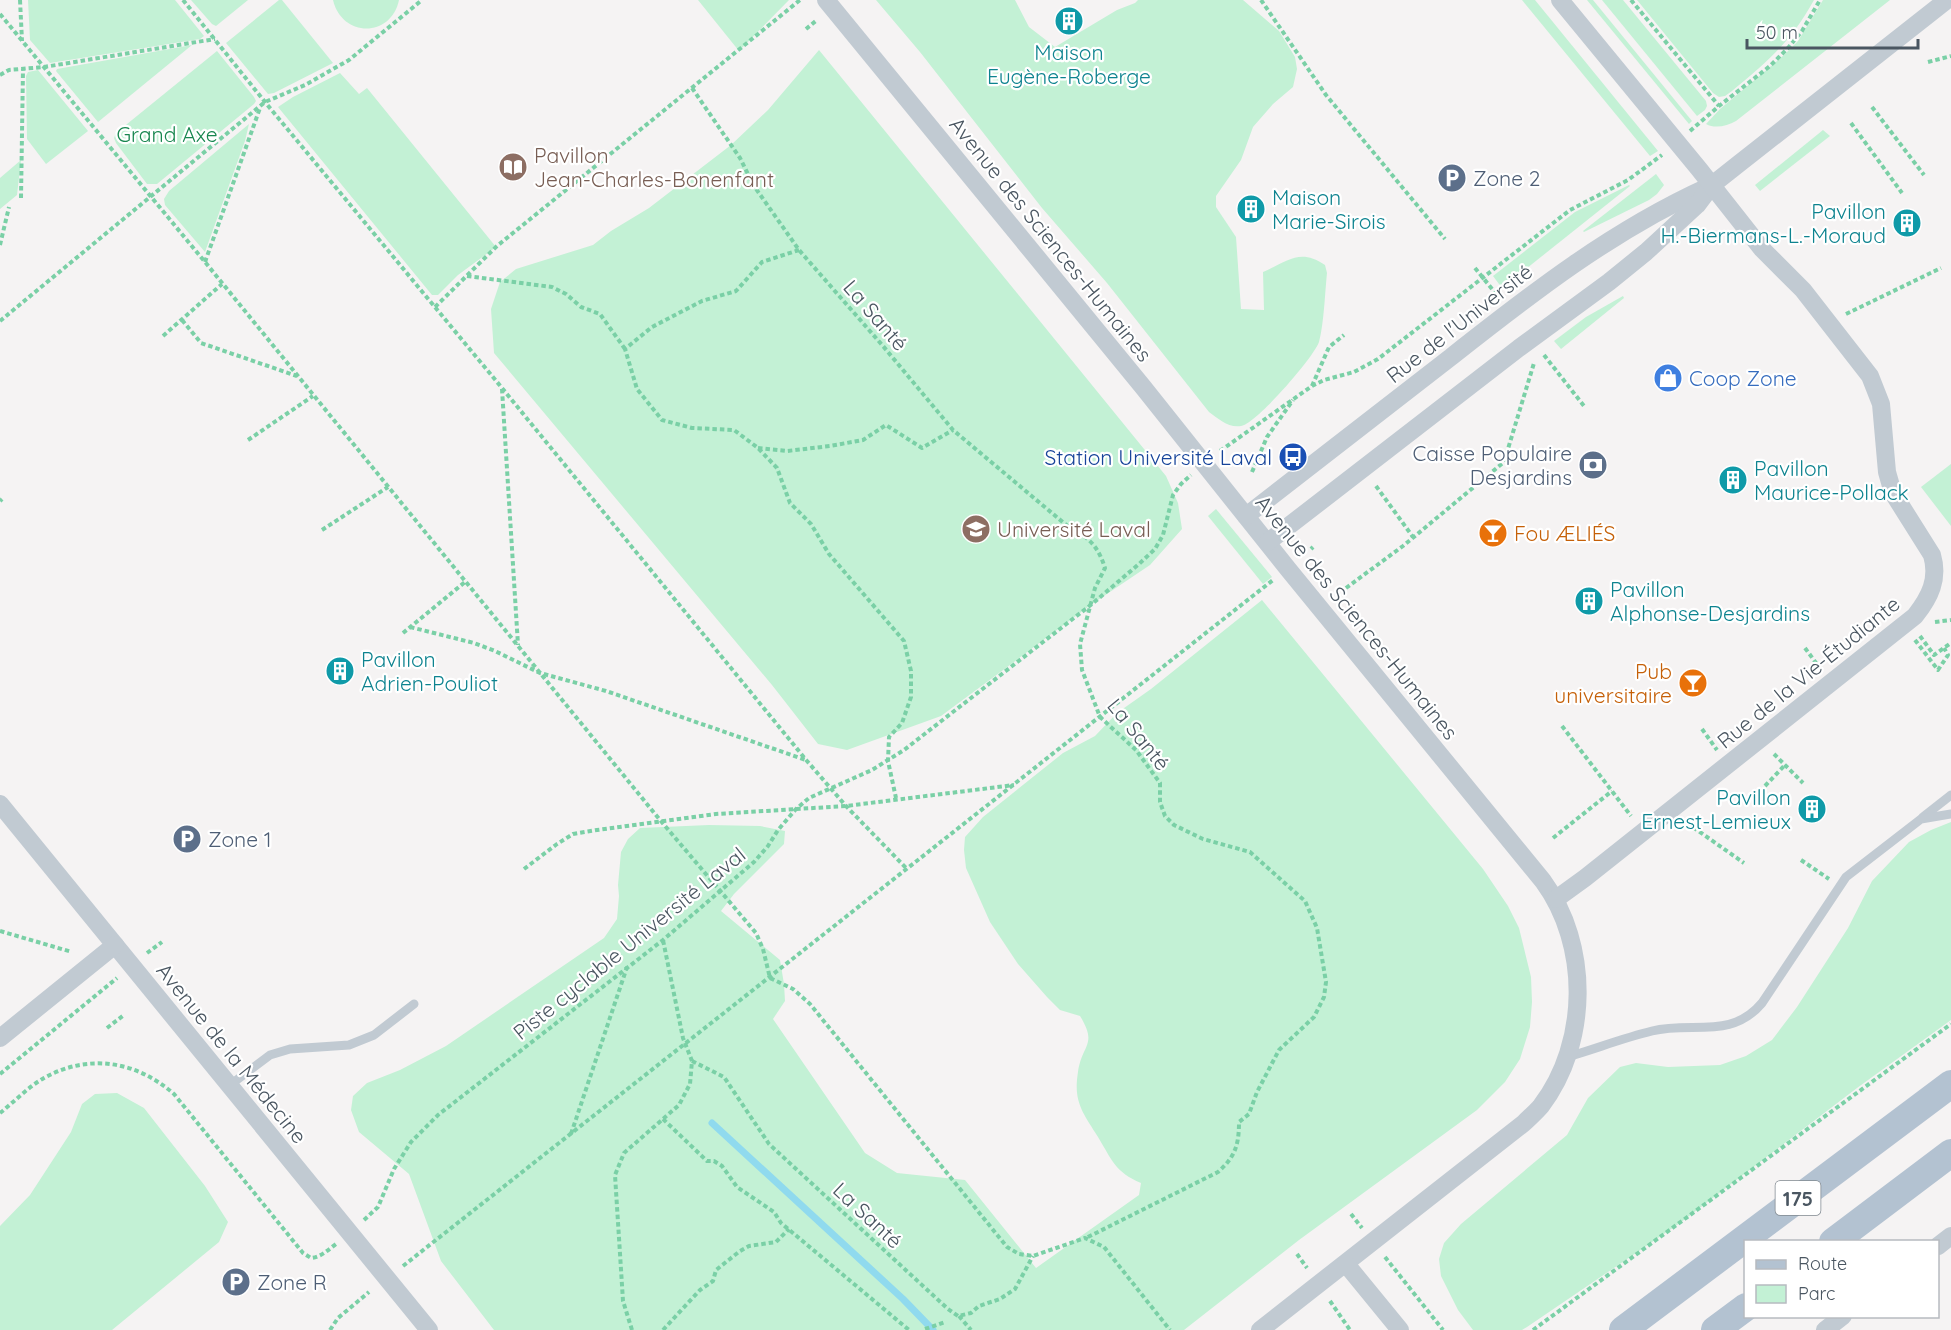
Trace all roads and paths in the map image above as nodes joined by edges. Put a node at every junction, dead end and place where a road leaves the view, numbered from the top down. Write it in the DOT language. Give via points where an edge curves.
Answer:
graph roads {
  1 [pos="20,0"];
  2 [pos="183,0"];
  3 [pos="422,0"];
  4 [pos="800,0"];
  5 [pos="826,0"];
  6 [pos="1261,0"];
  7 [pos="1560,0"];
  8 [pos="1631,0"];
  9 [pos="1820,0"];
  10 [pos="1947,0"];
  11 [pos="0,14"];
  12 [pos="216,39"];
  13 [pos="22,41"];
  14 [pos="1951,56"];
  15 [pos="1928,62"];
  16 [pos="44,67"];
  17 [pos="23,69"];
  18 [pos="0,75"];
  19 [pos="692,88"];
  20 [pos="266,102"];
  21 [pos="1719,106"];
  22 [pos="260,107"];
  23 [pos="1872,107"];
  24 [pos="1851,123"];
  25 [pos="1693,129"];
  26 [pos="1662,155"];
  27 [pos="1924,176"];
  28 [pos="1712,185"];
  29 [pos="1902,193"];
  30 [pos="21,198"];
  31 [pos="151,198"];
  32 [pos="9,207"];
  33 [pos="1445,239"];
  34 [pos="0,245"];
  35 [pos="800,250"];
  36 [pos="205,262"];
  37 [pos="1475,268"];
  38 [pos="1941,268"];
  39 [pos="467,276"];
  40 [pos="1483,277"];
  41 [pos="222,284"];
  42 [pos="1499,297"];
  43 [pos="435,307"];
  44 [pos="1845,315"];
  45 [pos="182,320"];
  46 [pos="0,321"];
  47 [pos="1344,335"];
  48 [pos="164,336"];
  49 [pos="625,349"];
  50 [pos="1541,352"];
  51 [pos="1534,363"];
  52 [pos="297,376"];
  53 [pos="1312,386"];
  54 [pos="502,388"];
  55 [pos="313,396"];
  56 [pos="1295,397"];
  57 [pos="1584,406"];
  58 [pos="953,430"];
  59 [pos="248,440"];
  60 [pos="758,448"];
  61 [pos="1219,452"];
  62 [pos="1252,472"];
  63 [pos="1192,474"];
  64 [pos="1376,486"];
  65 [pos="388,488"];
  66 [pos="1246,516"];
  67 [pos="322,530"];
  68 [pos="1413,537"];
  69 [pos="1268,542"];
  70 [pos="1275,579"];
  71 [pos="465,582"];
  72 [pos="1346,588"];
  73 [pos="1092,604"];
  74 [pos="410,627"];
  75 [pos="403,633"];
  76 [pos="1920,636"];
  77 [pos="1915,639"];
  78 [pos="1951,643"];
  79 [pos="518,646"];
  80 [pos="1944,648"];
  81 [pos="540,673"];
  82 [pos="1100,717"];
  83 [pos="1562,726"];
  84 [pos="1771,752"];
  85 [pos="807,761"];
  86 [pos="888,761"];
  87 [pos="1785,765"];
  88 [pos="1803,783"];
  89 [pos="1015,785"];
  90 [pos="1765,786"];
  91 [pos="831,787"];
  92 [pos="1612,791"];
  93 [pos="1951,795"];
  94 [pos="1616,797"];
  95 [pos="896,798"];
  96 [pos="0,804"];
  97 [pos="846,806"];
  98 [pos="796,809"];
  99 [pos="1951,814"];
  100 [pos="1921,819"];
  101 [pos="660,820"];
  102 [pos="1683,821"];
  103 [pos="1552,838"];
  104 [pos="1801,860"];
  105 [pos="1744,863"];
  106 [pos="525,869"];
  107 [pos="908,870"];
  108 [pos="1839,886"];
  109 [pos="720,890"];
  110 [pos="1556,899"];
  111 [pos="0,931"];
  112 [pos="663,940"];
  113 [pos="162,942"];
  114 [pos="115,945"];
  115 [pos="72,952"];
  116 [pos="147,954"];
  117 [pos="627,966"];
  118 [pos="117,978"];
  119 [pos="770,978"];
  120 [pos="414,1004"];
  121 [pos="123,1015"];
  122 [pos="1951,1024"];
  123 [pos="107,1028"];
  124 [pos="0,1038"];
  125 [pos="685,1046"];
  126 [pos="1567,1058"];
  127 [pos="692,1061"];
  128 [pos="0,1074"];
  129 [pos="1951,1084"];
  130 [pos="230,1085"];
  131 [pos="0,1113"];
  132 [pos="663,1119"];
  133 [pos="570,1136"];
  134 [pos="1951,1153"];
  135 [pos="1351,1214"];
  136 [pos="364,1220"];
  137 [pos="789,1229"];
  138 [pos="1951,1236"];
  139 [pos="1085,1238"];
  140 [pos="1836,1240"];
  141 [pos="1373,1242"];
  142 [pos="335,1245"];
  143 [pos="1939,1245"];
  144 [pos="1033,1256"];
  145 [pos="1346,1264"];
  146 [pos="402,1267"];
  147 [pos="369,1292"];
  148 [pos="1744,1308"];
  149 [pos="1645,1313"];
  150 [pos="958,1316"];
  151 [pos="945,1322"];
  152 [pos="925,1329"];
  153 [pos="330,1330"];
  154 [pos="429,1330"];
  155 [pos="632,1330"];
  156 [pos="663,1330"];
  157 [pos="909,1330"];
  158 [pos="971,1330"];
  159 [pos="1170,1330"];
  160 [pos="1260,1330"];
  161 [pos="1400,1330"];
  162 [pos="1443,1330"];
  163 [pos="1533,1330"];
  164 [pos="1610,1330"];
  165 [pos="1623,1330"];
  166 [pos="1715,1330"];
  1 -- 13 [label="path"];
  2 -- 12 [label="path"];
  3 -- 20 [label="path" via="349,60"];
  4 -- 19 [label="path"];
  5 -- 66 [label="street, Avenue des Sciences-Humaines"];
  6 -- 33 [label="path" via="1326,95"];
  7 -- 28 [label="street, Rue de la Vie-Étudiante"];
  8 -- 21 [label="path"];
  9 -- 21 [label="path" via="1788,48"];
  10 -- 28 [label="street, Rue de l'Université"];
  11 -- 13 [label="path"];
  12 -- 16 [label="path"];
  12 -- 20 [label="path"];
  13 -- 16 [label="path"];
  14 -- 15 [label="path"];
  16 -- 17 [label="path"];
  16 -- 31 [label="path"];
  17 -- 18 [label="path"];
  17 -- 30 [label="path"];
  19 -- 35 [label="path, La Santé"];
  19 -- 39 [label="path" via="497,246"];
  20 -- 22 [label="path"];
  20 -- 43 [label="path"];
  21 -- 25 [label="path"];
  22 -- 31 [label="path"];
  22 -- 36 [label="path"];
  23 -- 27 [label="path"];
  24 -- 29 [label="path"];
  26 -- 40 [label="path" via="1628,180 1570,210"];
  28 -- 66 [label="street, Rue de l'Université" via="1625,230 1560,273"];
  28 -- 69 [label="street, Rue de l'Université" via="1672,230 1618,274"];
  28 -- 110 [label="street, Rue de la Vie-Étudiante" via="1762,249 1803,290 1870,376 1881,404 1887,472 1893,493 1932,555 1933,588 1915,616"];
  31 -- 36 [label="path"];
  31 -- 46 [label="path"];
  32 -- 34 [label="path"];
  35 -- 49 [label="path" via="762,262 736,291 702,301 652,327"];
  35 -- 58 [label="path, La Santé"];
  36 -- 41 [label="path"];
  37 -- 40 [label="path"];
  38 -- 44 [label="path"];
  39 -- 43 [label="path"];
  39 -- 49 [label="path" via="552,287 581,307 600,314"];
  40 -- 42 [label="path"];
  40 -- 53 [label="path" via="1366,366"];
  41 -- 45 [label="path"];
  41 -- 52 [label="path"];
  43 -- 54 [label="path"];
  45 -- 48 [label="path"];
  45 -- 52 [label="path" via="201,343"];
  47 -- 53 [label="path" via="1329,347"];
  49 -- 60 [label="path" via="637,389 662,420 692,428 734,430"];
  50 -- 57 [label="path"];
  51 -- 68 [label="path" via="1504,462"];
  52 -- 55 [label="path"];
  53 -- 56 [label="path"];
  54 -- 79 [label="path"];
  54 -- 85 [label="path"];
  55 -- 59 [label="path"];
  55 -- 65 [label="path"];
  56 -- 61 [label="path"];
  56 -- 62 [label="path" via="1267,437"];
  58 -- 60 [label="path" via="922,447 886,425 863,440 830,446 788,451"];
  58 -- 73 [label="path, La Santé" via="1099,551 1104,568"];
  60 -- 86 [label="path" via="777,468 790,503 904,641 911,671 911,697 902,723 889,737"];
  63 -- 73 [label="path, Piste cyclable Université Laval" via="1173,495 1163,535 1155,549"];
  64 -- 68 [label="path"];
  65 -- 67 [label="path"];
  65 -- 71 [label="path"];
  66 -- 69 [label="street, Avenue des Sciences-Humaines"];
  68 -- 72 [label="path"];
  69 -- 110 [label="street, Avenue des Sciences-Humaines"];
  70 -- 82 [label="path"];
  71 -- 74 [label="path"];
  71 -- 79 [label="path"];
  73 -- 82 [label="path, La Santé" via="1080,644 1082,670"];
  73 -- 86 [label="path, Piste cyclable Université Laval"];
  74 -- 75 [label="path"];
  74 -- 81 [label="path" via="474,643"];
  76 -- 80 [label="path" via="1934,655"];
  77 -- 80 [label="path" via="1938,670 1948,655"];
  78 -- 80 [label="path"];
  79 -- 81 [label="path"];
  81 -- 85 [label="path" via="606,691"];
  81 -- 101 [label="path"];
  82 -- 89 [label="path"];
  82 -- 139 [label="path, La Santé" via="1136,750 1160,783 1160,802 1165,816 1174,825 1203,839 1250,852 1305,901 1317,928 1326,982 1314,1017 1279,1050 1249,1114 1239,1122 1231,1161 1218,1172"];
  83 -- 92 [label="path"];
  84 -- 87 [label="path"];
  85 -- 91 [label="path"];
  86 -- 91 [label="path, Piste cyclable Université Laval"];
  86 -- 95 [label="path"];
  87 -- 88 [label="path"];
  87 -- 90 [label="path"];
  89 -- 95 [label="path"];
  89 -- 107 [label="path"];
  91 -- 97 [label="path"];
  91 -- 98 [label="path, Piste cyclable Université Laval"];
  92 -- 94 [label="path"];
  92 -- 103 [label="path"];
  93 -- 100 [label="lane"];
  95 -- 97 [label="path"];
  96 -- 114 [label="street, Avenue de la Médecine"];
  97 -- 98 [label="path"];
  97 -- 107 [label="path"];
  98 -- 101 [label="path"];
  98 -- 109 [label="path, Piste cyclable Université Laval" via="761,854"];
  99 -- 100 [label="lane"];
  100 -- 108 [label="lane" via="1853,870"];
  101 -- 106 [label="path" via="573,834"];
  101 -- 109 [label="path"];
  102 -- 105 [label="path"];
  104 -- 108 [label="path"];
  107 -- 119 [label="path"];
  108 -- 126 [label="lane" via="1762,1004 1742,1021 1653,1030"];
  109 -- 112 [label="path, Piste cyclable Université Laval"];
  109 -- 119 [label="path" via="756,933"];
  110 -- 126 [label="street, Avenue des Sciences-Humaines" via="1576,959 1576,1019"];
  111 -- 115 [label="path"];
  112 -- 117 [label="path, Piste cyclable Université Laval"];
  112 -- 125 [label="path"];
  113 -- 116 [label="path"];
  114 -- 124 [label="street"];
  114 -- 130 [label="street, Avenue de la Médecine"];
  117 -- 133 [label="path"];
  117 -- 136 [label="path, Piste cyclable Université Laval" via="438,1114 411,1142 378,1207"];
  118 -- 128 [label="path"];
  119 -- 125 [label="path"];
  119 -- 144 [label="path" via="793,989 810,1004 1007,1247 1018,1254"];
  120 -- 130 [label="lane" via="374,1035 349,1045 290,1049 270,1055"];
  121 -- 123 [label="path"];
  122 -- 163 [label="path"];
  125 -- 127 [label="path"];
  125 -- 133 [label="path"];
  126 -- 141 [label="street, Avenue des Sciences-Humaines" via="1540,1107 1524,1123"];
  127 -- 132 [label="path" via="690,1084 679,1105"];
  127 -- 150 [label="path, La Santé" via="724,1077 769,1144"];
  129 -- 149 [label="main road, 175"];
  130 -- 154 [label="street, Avenue de la Médecine"];
  131 -- 142 [label="path" via="43,1079 60,1071 96,1064 130,1068 160,1082 174,1094 303,1253 315,1258"];
  132 -- 137 [label="path" via="707,1161 722,1166 737,1187 774,1212"];
  132 -- 155 [label="path" via="624,1153 615,1175 623,1301"];
  133 -- 146 [label="path"];
  134 -- 140 [label="main road, 175"];
  135 -- 141 [label="path"];
  137 -- 156 [label="path" via="776,1242 748,1246 716,1270 713,1281"];
  137 -- 157 [label="path"];
  138 -- 143 [label="street"];
  139 -- 144 [label="path"];
  139 -- 159 [label="path" via="1104,1246"];
  141 -- 145 [label="street, Avenue des Sciences-Humaines"];
  141 -- 162 [label="path"];
  144 -- 150 [label="path" via="1015,1289"];
  145 -- 160 [label="street, Avenue des Sciences-Humaines"];
  145 -- 161 [label="street"];
  147 -- 153 [label="path" via="338,1318"];
  148 -- 166 [label="main road"];
  149 -- 164 [label="main road"];
  149 -- 165 [label="main road, 175"];
  150 -- 158 [label="path, La Santé"];
  151 -- 152 [label="path"];
}
